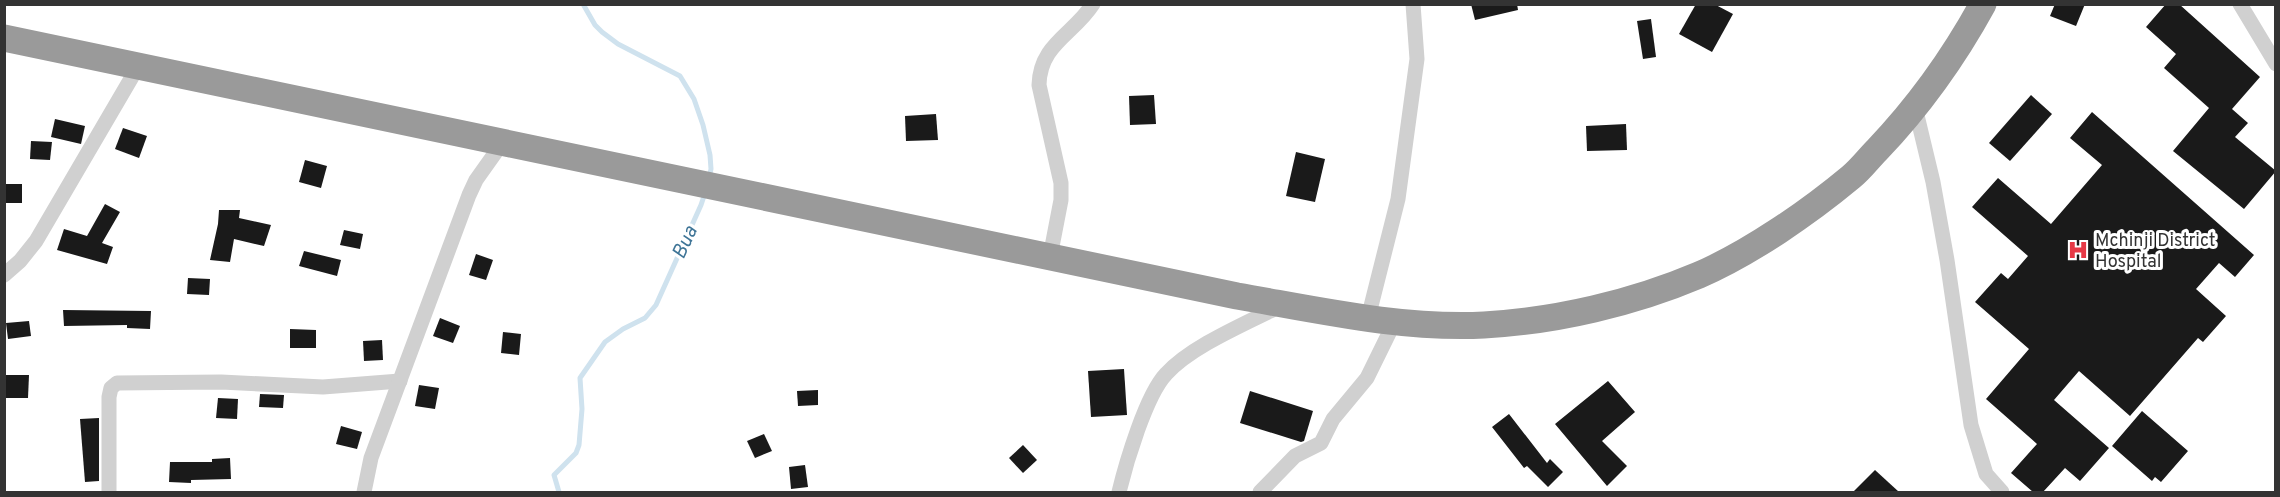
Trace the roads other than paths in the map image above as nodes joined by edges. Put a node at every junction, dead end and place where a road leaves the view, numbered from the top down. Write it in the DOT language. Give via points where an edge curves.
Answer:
graph roads {
  1 [pos="1093,4"];
  2 [pos="1413,4"];
  3 [pos="1983,4"];
  4 [pos="2240,4"];
  5 [pos="4,38"];
  6 [pos="2276,64"];
  7 [pos="139,65"];
  8 [pos="1915,107"];
  9 [pos="503,142"];
  10 [pos="1050,257"];
  11 [pos="4,274"];
  12 [pos="1283,304"];
  13 [pos="1368,318"];
  14 [pos="1395,321"];
  15 [pos="400,381"];
  16 [pos="109,492"];
  17 [pos="364,492"];
  18 [pos="1119,492"];
  19 [pos="1260,492"];
  20 [pos="2002,492"];
  1 -- 10 [label="street" via="1045,56 1039,72 1061,183"];
  2 -- 13 [label="street" via="1417,58 1398,199"];
  3 -- 8 [label="highway" via="1966,36"];
  4 -- 6 [label="street"];
  5 -- 7 [label="highway"];
  7 -- 9 [label="highway"];
  7 -- 11 [label="street" via="36,241"];
  8 -- 14 [label="highway" via="1853,176 1754,246 1701,274 1653,292 1540,319 1483,325"];
  8 -- 20 [label="street" via="1945,249 1971,425 1986,474"];
  9 -- 10 [label="highway"];
  9 -- 15 [label="street" via="469,195"];
  10 -- 12 [label="highway"];
  12 -- 13 [label="highway"];
  12 -- 18 [label="street" via="1195,351 1165,374 1147,406"];
  13 -- 14 [label="highway"];
  14 -- 19 [label="street" via="1367,378 1333,419 1321,443 1295,456"];
  15 -- 16 [label="street" via="323,387 221,382 117,383 109,397"];
  15 -- 17 [label="street" via="371,458"];
}
